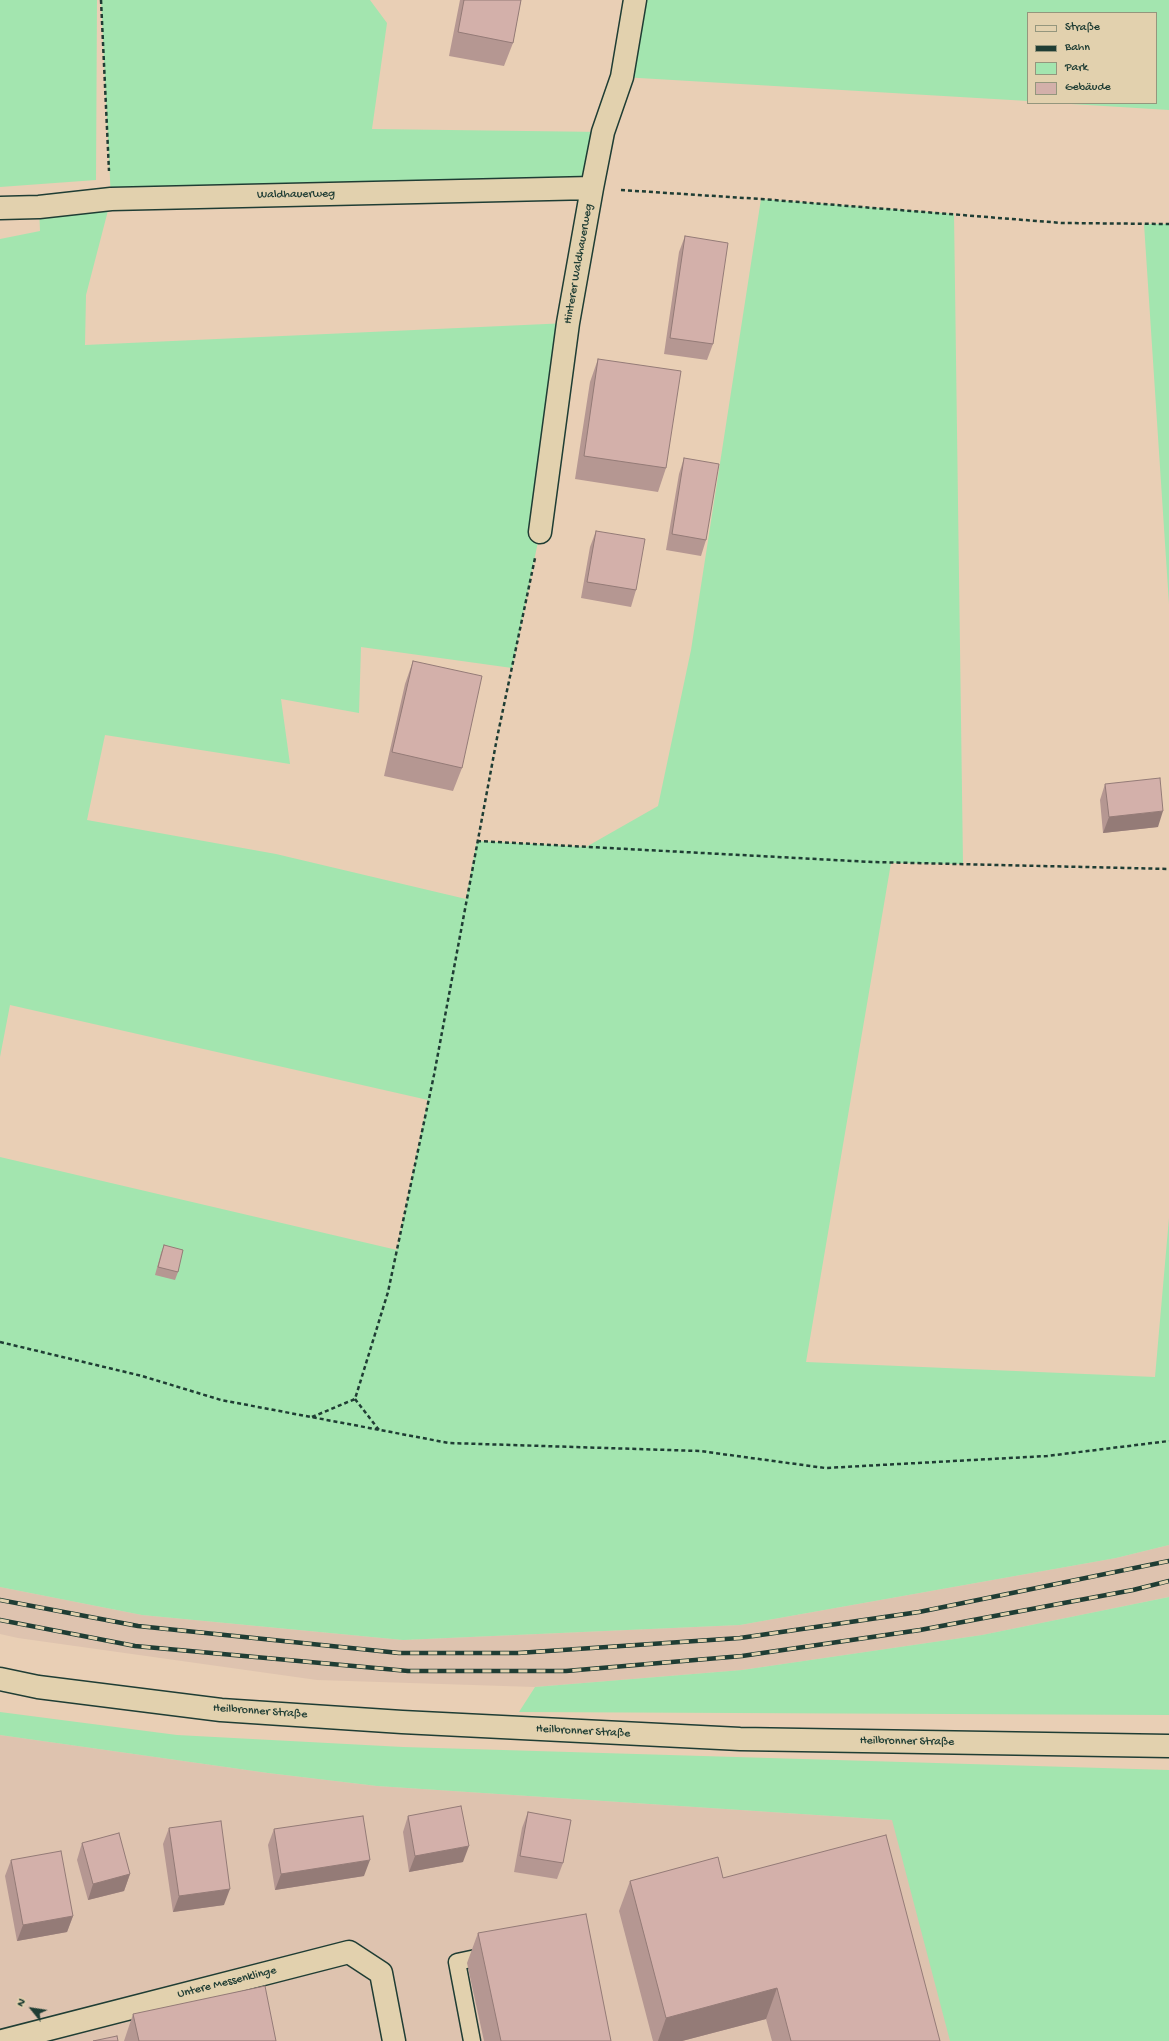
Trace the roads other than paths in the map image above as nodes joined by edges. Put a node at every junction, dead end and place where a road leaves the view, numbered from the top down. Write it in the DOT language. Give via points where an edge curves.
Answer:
graph roads {
  1 [pos="635,0"];
  2 [pos="592,188"];
  3 [pos="0,208"];
  4 [pos="540,532"];
  5 [pos="0,1679"];
  6 [pos="1169,1746"];
  7 [pos="502,1953"];
  8 [pos="10,2040"];
  9 [pos="394,2041"];
  10 [pos="472,2041"];
  1 -- 2 [label="street, Hinterer Waldhauerweg" via="622,77 603,132"];
  2 -- 3 [label="street, Waldhauerweg" via="111,199 39,207"];
  2 -- 4 [label="street, Hinterer Waldhauerweg" via="568,323"];
  5 -- 6 [label="street, Heilbronner Straße" via="38,1687 221,1710 402,1722 740,1740"];
  7 -- 10 [label="lane" via="457,1962"];
  8 -- 9 [label="street, Untere Messenklinge" via="349,1952 381,1973"];
}
